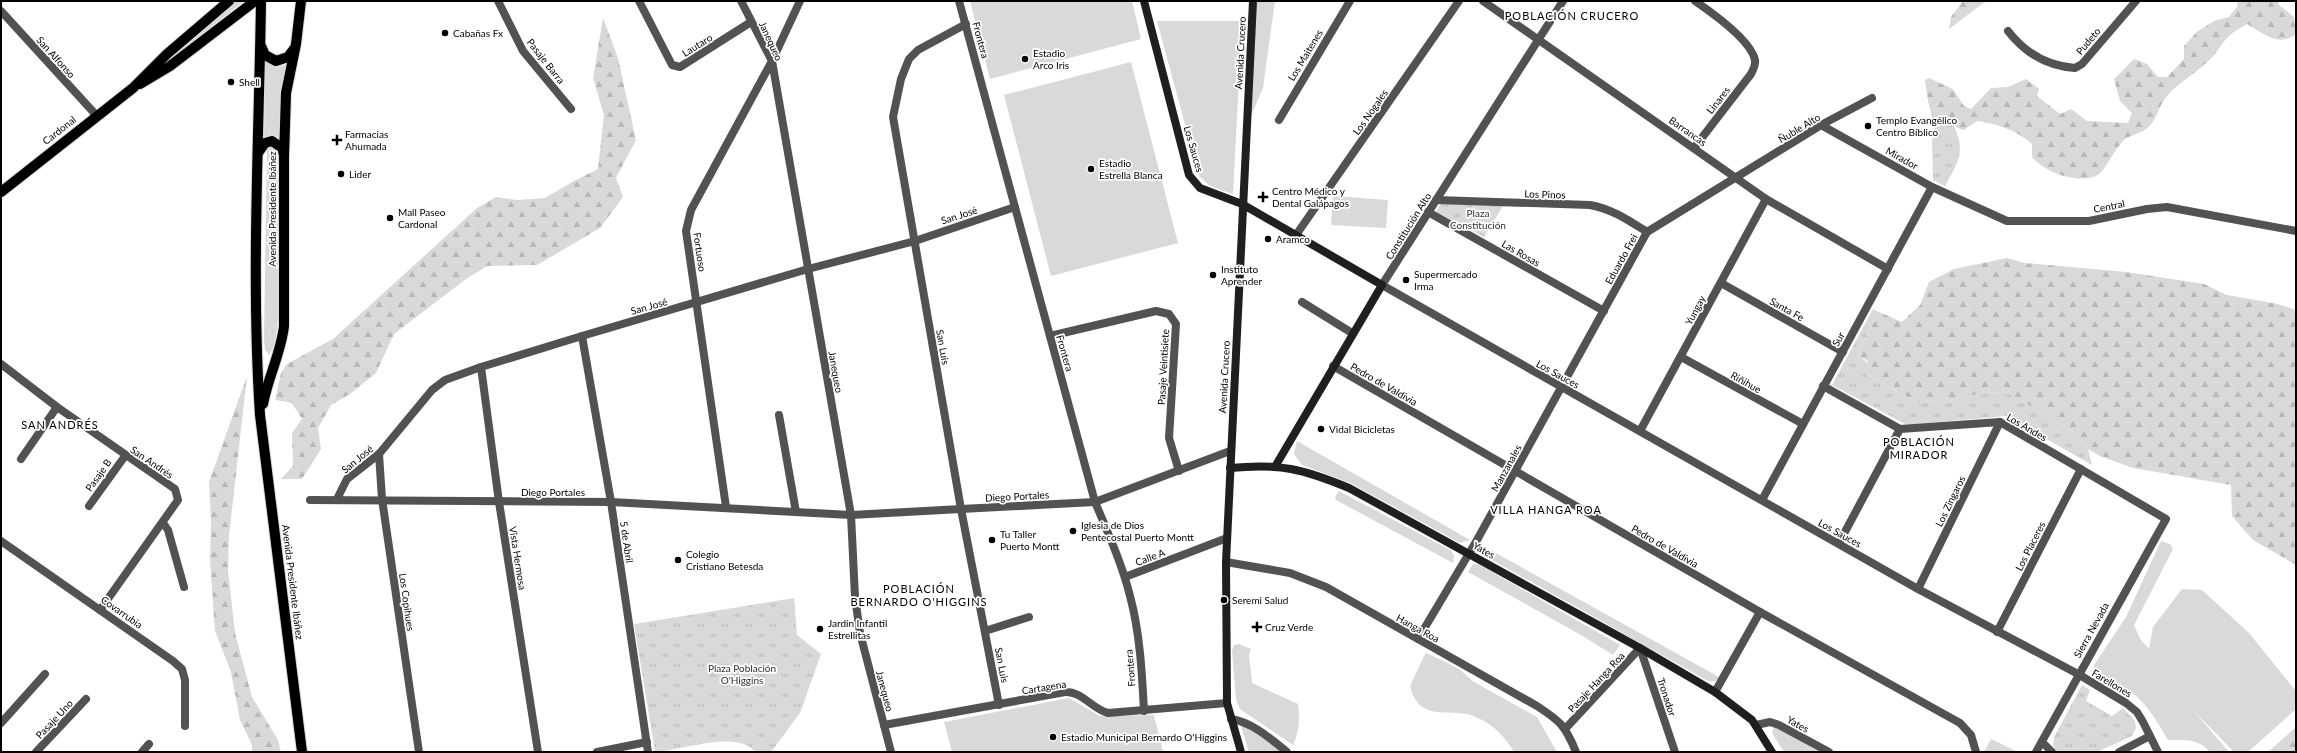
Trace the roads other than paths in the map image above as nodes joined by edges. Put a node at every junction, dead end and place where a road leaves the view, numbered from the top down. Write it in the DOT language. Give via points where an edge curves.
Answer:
graph roads {
  1 [pos="229,1"];
  2 [pos="255,1"];
  3 [pos="261,1"];
  4 [pos="301,1"];
  5 [pos="498,1"];
  6 [pos="639,1"];
  7 [pos="741,1"];
  8 [pos="800,1"];
  9 [pos="959,1"];
  10 [pos="1144,1"];
  11 [pos="1253,1"];
  12 [pos="1350,1"];
  13 [pos="1460,1"];
  14 [pos="1482,1"];
  15 [pos="1563,1"];
  16 [pos="1695,1"];
  17 [pos="2136,1"];
  18 [pos="1,11"];
  19 [pos="751,22"];
  20 [pos="966,24"];
  21 [pos="2008,31"];
  22 [pos="1538,38"];
  23 [pos="260,44"];
  24 [pos="296,44"];
  25 [pos="772,61"];
  26 [pos="133,88"];
  27 [pos="1872,98"];
  28 [pos="571,109"];
  29 [pos="97,116"];
  30 [pos="1279,120"];
  31 [pos="1821,125"];
  32 [pos="1694,148"];
  33 [pos="258,154"];
  34 [pos="284,157"];
  35 [pos="1737,178"];
  36 [pos="1932,187"];
  37 [pos="1,192"];
  38 [pos="1766,199"];
  39 [pos="1436,200"];
  40 [pos="1242,204"];
  41 [pos="1015,207"];
  42 [pos="1428,212"];
  43 [pos="2296,231"];
  44 [pos="1647,232"];
  45 [pos="1296,235"];
  46 [pos="915,241"];
  47 [pos="808,269"];
  48 [pos="1888,269"];
  49 [pos="1721,283"];
  50 [pos="1382,285"];
  51 [pos="697,302"];
  52 [pos="1302,302"];
  53 [pos="1604,311"];
  54 [pos="1352,334"];
  55 [pos="582,336"];
  56 [pos="1050,336"];
  57 [pos="257,345"];
  58 [pos="1843,352"];
  59 [pos="277,356"];
  60 [pos="1681,357"];
  61 [pos="1,364"];
  62 [pos="1333,366"];
  63 [pos="481,367"];
  64 [pos="1823,386"];
  65 [pos="1562,388"];
  66 [pos="57,407"];
  67 [pos="260,415"];
  68 [pos="779,415"];
  69 [pos="2000,422"];
  70 [pos="1803,424"];
  71 [pos="1900,430"];
  72 [pos="1640,431"];
  73 [pos="1230,451"];
  74 [pos="379,454"];
  75 [pos="125,456"];
  76 [pos="21,459"];
  77 [pos="1276,466"];
  78 [pos="1230,468"];
  79 [pos="2081,469"];
  80 [pos="1179,471"];
  81 [pos="1515,472"];
  82 [pos="382,499"];
  83 [pos="310,500"];
  84 [pos="337,500"];
  85 [pos="1762,500"];
  86 [pos="499,502"];
  87 [pos="611,502"];
  88 [pos="1096,502"];
  89 [pos="89,506"];
  90 [pos="726,508"];
  91 [pos="961,510"];
  92 [pos="796,512"];
  93 [pos="851,515"];
  94 [pos="2166,519"];
  95 [pos="163,523"];
  96 [pos="1227,538"];
  97 [pos="1,541"];
  98 [pos="1839,543"];
  99 [pos="1469,553"];
  100 [pos="1226,562"];
  101 [pos="1125,577"];
  102 [pos="184,587"];
  103 [pos="1918,589"];
  104 [pos="100,610"];
  105 [pos="1760,612"];
  106 [pos="1029,617"];
  107 [pos="985,631"];
  108 [pos="1997,632"];
  109 [pos="1418,639"];
  110 [pos="1640,648"];
  111 [pos="45,674"];
  112 [pos="2078,674"];
  113 [pos="1715,692"];
  114 [pos="86,699"];
  115 [pos="1227,703"];
  116 [pos="999,705"];
  117 [pos="1144,711"];
  118 [pos="1231,719"];
  119 [pos="1,723"];
  120 [pos="1756,724"];
  121 [pos="884,725"];
  122 [pos="185,726"];
  123 [pos="1566,728"];
  124 [pos="2150,736"];
  125 [pos="647,742"];
  126 [pos="2042,742"];
  127 [pos="148,744"];
  128 [pos="36,752"];
  129 [pos="142,752"];
  130 [pos="302,752"];
  131 [pos="419,752"];
  132 [pos="538,752"];
  133 [pos="597,752"];
  134 [pos="648,752"];
  135 [pos="891,752"];
  136 [pos="1241,752"];
  137 [pos="1287,752"];
  138 [pos="1576,752"];
  139 [pos="1675,752"];
  140 [pos="1772,752"];
  141 [pos="1829,752"];
  142 [pos="1976,752"];
  143 [pos="2036,752"];
  144 [pos="2052,752"];
  145 [pos="2119,752"];
  146 [pos="2158,752"];
  1 -- 26 [label="main road, Cardonal" via="167,54"];
  2 -- 26 [label="main road, Cardonal" via="170,66"];
  3 -- 23 [label="main road, Avenida Presidente Ibáñez"];
  4 -- 24 [label="main road, Avenida Presidente Ibáñez"];
  5 -- 28 [label="street, Pasaje Barra" via="523,50"];
  6 -- 19 [label="street, Lautaro" via="672,65 680,68"];
  7 -- 19 [label="street, Janequeo"];
  8 -- 25 [label="street, Fortuoso"];
  9 -- 20 [label="street, Frontera"];
  10 -- 40 [label="main road, Los Sauces" via="1189,175 1200,188"];
  11 -- 40 [label="main road, Avenida Crucero"];
  12 -- 30 [label="street, Los Maitenes"];
  13 -- 45 [label="street, Los Nogales"];
  14 -- 22 [label="street, Barrancas"];
  15 -- 22 [label="street, Constitución Alto"];
  16 -- 32 [label="street, Linares" via="1734,31 1753,55 1755,62 1751,74"];
  17 -- 21 [label="street, Pudeto" via="2082,64 2075,68 2040,60 2020,45"];
  18 -- 29 [label="street, San Alfonso"];
  19 -- 25 [label="street, Janequeo"];
  20 -- 41 [label="street, Frontera"];
  20 -- 46 [label="street, San Luis" via="913,54 896,96 893,123"];
  22 -- 32 [label="street, Barrancas"];
  22 -- 39 [label="street, Constitución Alto"];
  23 -- 24 [label="main road" via="265,55 276,61 288,57"];
  23 -- 33 [label="main road, Avenida Presidente Ibáñez"];
  24 -- 34 [label="main road, Avenida Presidente Ibáñez" via="286,93"];
  25 -- 47 [label="street, Janequeo"];
  25 -- 51 [label="street, Fortuoso" via="691,210 686,231"];
  26 -- 29 [label="main road, Cardonal"];
  27 -- 31 [label="street, Ñuble Alto"];
  29 -- 37 [label="main road, Cardonal"];
  31 -- 35 [label="street, Ñuble Alto"];
  31 -- 36 [label="street, Mirador"];
  32 -- 35 [label="street, Barrancas"];
  33 -- 34 [label="main road" via="262,145 272,141 282,148"];
  33 -- 57 [label="main road, Avenida Presidente Ibáñez"];
  34 -- 59 [label="main road, Avenida Presidente Ibáñez" via="284,326"];
  35 -- 38 [label="street, Barrancas"];
  35 -- 44 [label="street, Eduardo Frei"];
  36 -- 43 [label="street, Central" via="2007,221 2089,221 2167,207"];
  36 -- 48 [label="street, Sur"];
  38 -- 48 [label="street, Barrancas"];
  38 -- 49 [label="street, Yungay"];
  39 -- 42 [label="street, Constitución Alto"];
  39 -- 44 [label="street, Los Pinos" via="1590,205 1622,215"];
  40 -- 45 [label="main road, Los Sauces"];
  40 -- 73 [label="main road, Avenida Crucero"];
  41 -- 46 [label="street, San José"];
  41 -- 56 [label="street, Frontera"];
  42 -- 50 [label="street, Constitución Alto"];
  42 -- 53 [label="street, Las Rosas"];
  44 -- 53 [label="street, Eduardo Frei"];
  45 -- 50 [label="main road, Los Sauces"];
  46 -- 47 [label="street, San José"];
  46 -- 91 [label="street, San Luis"];
  47 -- 51 [label="street, San José"];
  47 -- 93 [label="street, Janequeo"];
  48 -- 58 [label="street, Sur"];
  49 -- 58 [label="street, Santa Fe"];
  49 -- 60 [label="street, Yungay"];
  50 -- 54 [label="main road, Constitución Alto"];
  50 -- 65 [label="street, Los Sauces"];
  51 -- 55 [label="street, San José"];
  51 -- 90 [label="street, Fortuoso"];
  52 -- 54 [label="street"];
  53 -- 65 [label="street, Eduardo Frei"];
  54 -- 62 [label="main road, Constitución Alto"];
  55 -- 63 [label="street, San José"];
  55 -- 87 [label="street, 5 de Abril"];
  56 -- 80 [label="street, Pasaje Veintisiete" via="1156,311 1169,314 1176,324 1169,438"];
  56 -- 88 [label="street, Frontera"];
  57 -- 59 [label="main road" via="264,358"];
  57 -- 67 [label="main road, Avenida Presidente Ibáñez"];
  58 -- 64 [label="street, Sur"];
  59 -- 67 [label="main road, Avenida Presidente Ibáñez" via="268,379"];
  60 -- 70 [label="street, Riñihue"];
  60 -- 72 [label="street, Yungay"];
  61 -- 66 [label="street, San Andrés"];
  62 -- 77 [label="main road, Constitución Alto"];
  62 -- 81 [label="street, Pedro de Valdivia"];
  63 -- 74 [label="street, San José" via="445,380 432,390"];
  63 -- 86 [label="street, Vista Hermosa"];
  64 -- 70 [label="street, Sur"];
  64 -- 71 [label="street"];
  65 -- 72 [label="street, Los Sauces"];
  65 -- 81 [label="street, Manzanales"];
  66 -- 75 [label="street, San Andrés"];
  66 -- 76 [label="street"];
  67 -- 130 [label="main road, Avenida Presidente Ibáñez"];
  68 -- 92 [label="street"];
  69 -- 71 [label="street, Los Andes"];
  69 -- 79 [label="street, Los Andes"];
  69 -- 103 [label="street, Los Zingaros"];
  70 -- 85 [label="street, Sur"];
  71 -- 98 [label="street"];
  72 -- 85 [label="street, Los Sauces"];
  73 -- 78 [label="main road, Avenida Crucero"];
  73 -- 80 [label="street, Diego Portales"];
  74 -- 82 [label="street, Los Copihues"];
  74 -- 84 [label="street, San José" via="347,479"];
  75 -- 89 [label="street, Pasaje B"];
  75 -- 95 [label="street, San Andrés" via="175,489 178,500"];
  77 -- 78 [label="main road, Yates"];
  77 -- 99 [label="main road, Yates" via="1321,476 1349,488"];
  78 -- 96 [label="main road, Avenida Crucero"];
  79 -- 94 [label="street, Los Andes"];
  79 -- 108 [label="street, Los Placeres"];
  80 -- 88 [label="street, Diego Portales"];
  81 -- 99 [label="street, Manzanales"];
  81 -- 105 [label="street, Pedro de Valdivia"];
  82 -- 84 [label="street, Diego Portales"];
  82 -- 86 [label="street, Diego Portales"];
  82 -- 131 [label="street, Los Copihues"];
  83 -- 84 [label="street, Diego Portales"];
  85 -- 98 [label="street, Los Sauces"];
  86 -- 87 [label="street, Diego Portales"];
  86 -- 132 [label="street, Vista Hermosa"];
  87 -- 90 [label="street, Diego Portales"];
  87 -- 125 [label="street, 5 de Abril"];
  88 -- 91 [label="street, Diego Portales"];
  88 -- 101 [label="street, Frontera"];
  90 -- 92 [label="street, Diego Portales"];
  91 -- 93 [label="street, Diego Portales"];
  91 -- 107 [label="street, San Luis"];
  92 -- 93 [label="street, Diego Portales"];
  93 -- 121 [label="street, Janequeo" via="855,597 860,633"];
  94 -- 112 [label="street, Sierra Nevada"];
  95 -- 102 [label="street" via="168,530"];
  95 -- 104 [label="street, San Andrés"];
  96 -- 100 [label="main road, Avenida Crucero"];
  96 -- 101 [label="street, Calle A"];
  97 -- 104 [label="street, Covarrubia"];
  98 -- 103 [label="street, Los Sauces"];
  99 -- 109 [label="street, Manzanales"];
  99 -- 110 [label="main road, Yates"];
  100 -- 109 [label="street, Hanga Roa" via="1304,577"];
  100 -- 115 [label="main road, Avenida Crucero"];
  101 -- 117 [label="street, Frontera" via="1138,643"];
  103 -- 108 [label="street, Los Sauces"];
  104 -- 122 [label="street, Covarrubia" via="182,669 185,680"];
  105 -- 113 [label="street"];
  105 -- 142 [label="street, Pedro de Valdivia" via="1960,723 1971,735"];
  106 -- 107 [label="street"];
  107 -- 116 [label="street, San Luis"];
  108 -- 112 [label="street, Los Sauces"];
  109 -- 123 [label="street, Hanga Roa" via="1537,706"];
  110 -- 113 [label="main road, Yates"];
  110 -- 123 [label="street, Pasaje Hanga Roa"];
  110 -- 139 [label="street, Tronador"];
  111 -- 119 [label="street"];
  112 -- 124 [label="street, Farellones" via="2131,707"];
  112 -- 126 [label="street, Sierra Nevada"];
  113 -- 120 [label="main road, Yates"];
  114 -- 128 [label="street, Pasaje Uno"];
  115 -- 117 [label="street, Cartagena"];
  115 -- 118 [label="main road, Avenida Crucero"];
  116 -- 117 [label="street, Cartagena" via="1070,692 1108,713"];
  116 -- 121 [label="street, Cartagena"];
  118 -- 136 [label="main road, Avenida Crucero"];
  118 -- 137 [label="street" via="1241,720 1255,728"];
  120 -- 140 [label="main road, Yates"];
  120 -- 141 [label="street, Yates" via="1770,722 1779,725"];
  121 -- 135 [label="street, Janequeo"];
  123 -- 138 [label="street"];
  124 -- 145 [label="street"];
  124 -- 146 [label="street, Farellones"];
  125 -- 133 [label="street"];
  125 -- 134 [label="street, 5 de Abril"];
  126 -- 143 [label="street, Sierra Nevada"];
  126 -- 144 [label="street"];
  127 -- 129 [label="street"];
}
